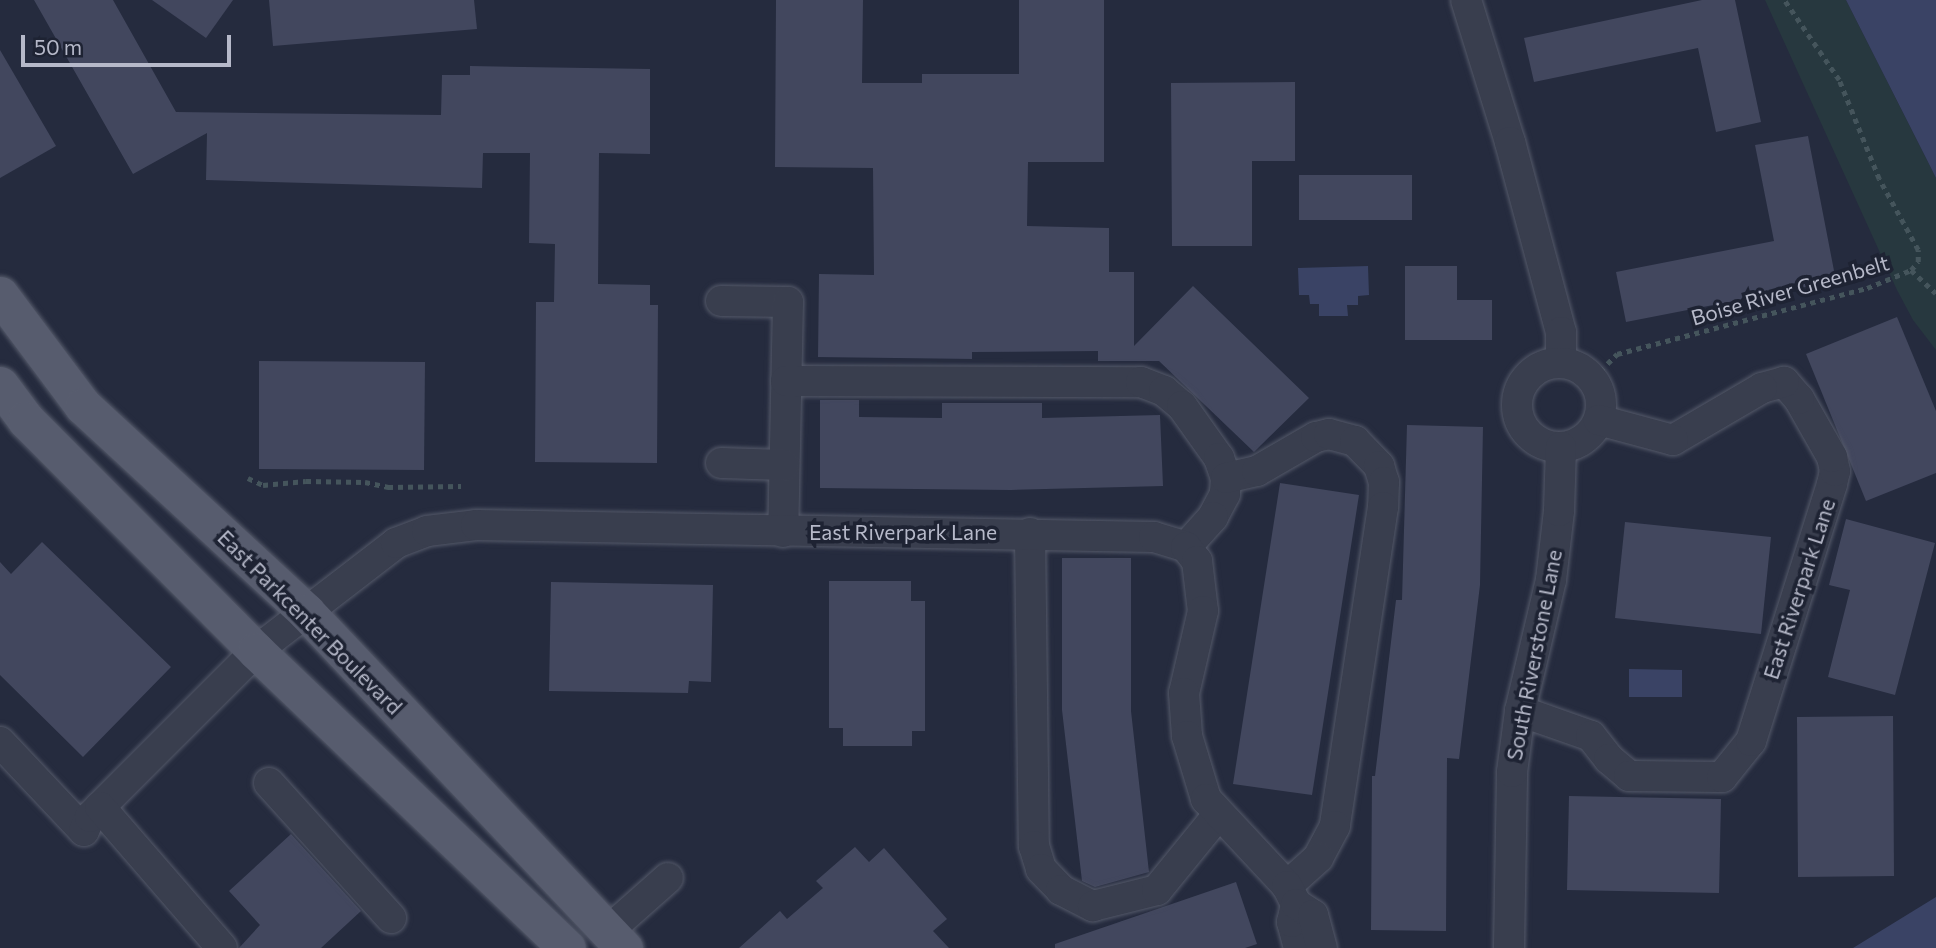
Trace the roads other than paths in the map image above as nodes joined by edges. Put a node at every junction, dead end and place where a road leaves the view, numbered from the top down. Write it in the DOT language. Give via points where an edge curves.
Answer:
graph roads {
  1 [pos="1466,0"];
  2 [pos="0,295"];
  3 [pos="721,301"];
  4 [pos="1561,363"];
  5 [pos="786,381"];
  6 [pos="0,385"];
  7 [pos="1599,419"];
  8 [pos="1562,447"];
  9 [pos="721,463"];
  10 [pos="784,465"];
  11 [pos="1226,478"];
  12 [pos="783,532"];
  13 [pos="1030,533"];
  14 [pos="1186,547"];
  15 [pos="306,612"];
  16 [pos="256,651"];
  17 [pos="1520,711"];
  18 [pos="0,742"];
  19 [pos="270,783"];
  20 [pos="100,807"];
  21 [pos="1218,816"];
  22 [pos="668,878"];
  23 [pos="1292,895"];
  24 [pos="391,918"];
  25 [pos="616,939"];
  26 [pos="222,948"];
  27 [pos="567,948"];
  28 [pos="1299,948"];
  29 [pos="1322,948"];
  30 [pos="1509,948"];
  1 -- 4 [label="street" via="1561,332"];
  2 -- 15 [label="main road, East Parkcenter Boulevard" via="83,405"];
  3 -- 5 [label="street" via="788,302"];
  4 -- 7 [label="street" via="1583,369 1593,379 1600,391"];
  4 -- 8 [label="street" via="1541,366 1529,375 1517,400 1518,414 1532,437"];
  5 -- 10 [label="street"];
  5 -- 11 [label="street" via="1140,382 1164,391 1182,407 1219,458"];
  6 -- 16 [label="main road" via="26,421"];
  7 -- 8 [label="street" via="1582,440"];
  7 -- 17 [label="street, East Riverpark Lane" via="1673,440 1762,388 1784,382 1832,457 1832,484 1751,741 1722,777 1629,776 1591,736"];
  8 -- 17 [label="street, South Riverstone Lane" via="1551,580"];
  9 -- 10 [label="street"];
  10 -- 12 [label="street"];
  11 -- 14 [label="street" via="1225,494 1213,517"];
  11 -- 23 [label="street" via="1257,471 1329,434 1355,441 1379,466 1384,482 1335,826"];
  12 -- 13 [label="street, East Riverpark Lane"];
  12 -- 15 [label="street, East Riverpark Lane" via="476,525 427,530 396,543"];
  13 -- 14 [label="street, East Riverpark Lane" via="1154,537"];
  13 -- 21 [label="street" via="1034,846 1041,869 1060,890 1093,906 1157,890"];
  14 -- 21 [label="street" via="1198,561 1203,589 1203,611 1184,693 1187,736 1206,799"];
  15 -- 16 [label="street, East Riverpark Lane"];
  15 -- 25 [label="main road, East Parkcenter Boulevard"];
  16 -- 20 [label="street, East Riverpark Lane"];
  16 -- 27 [label="main road"];
  17 -- 30 [label="street, South Riverstone Lane" via="1512,772"];
  18 -- 20 [label="street, East Riverpark Lane" via="84,831"];
  19 -- 24 [label="street"];
  20 -- 26 [label="street"];
  21 -- 23 [label="street"];
  22 -- 25 [label="street"];
  23 -- 28 [label="street" via="1292,922"];
  23 -- 29 [label="street" via="1313,915"];
}
